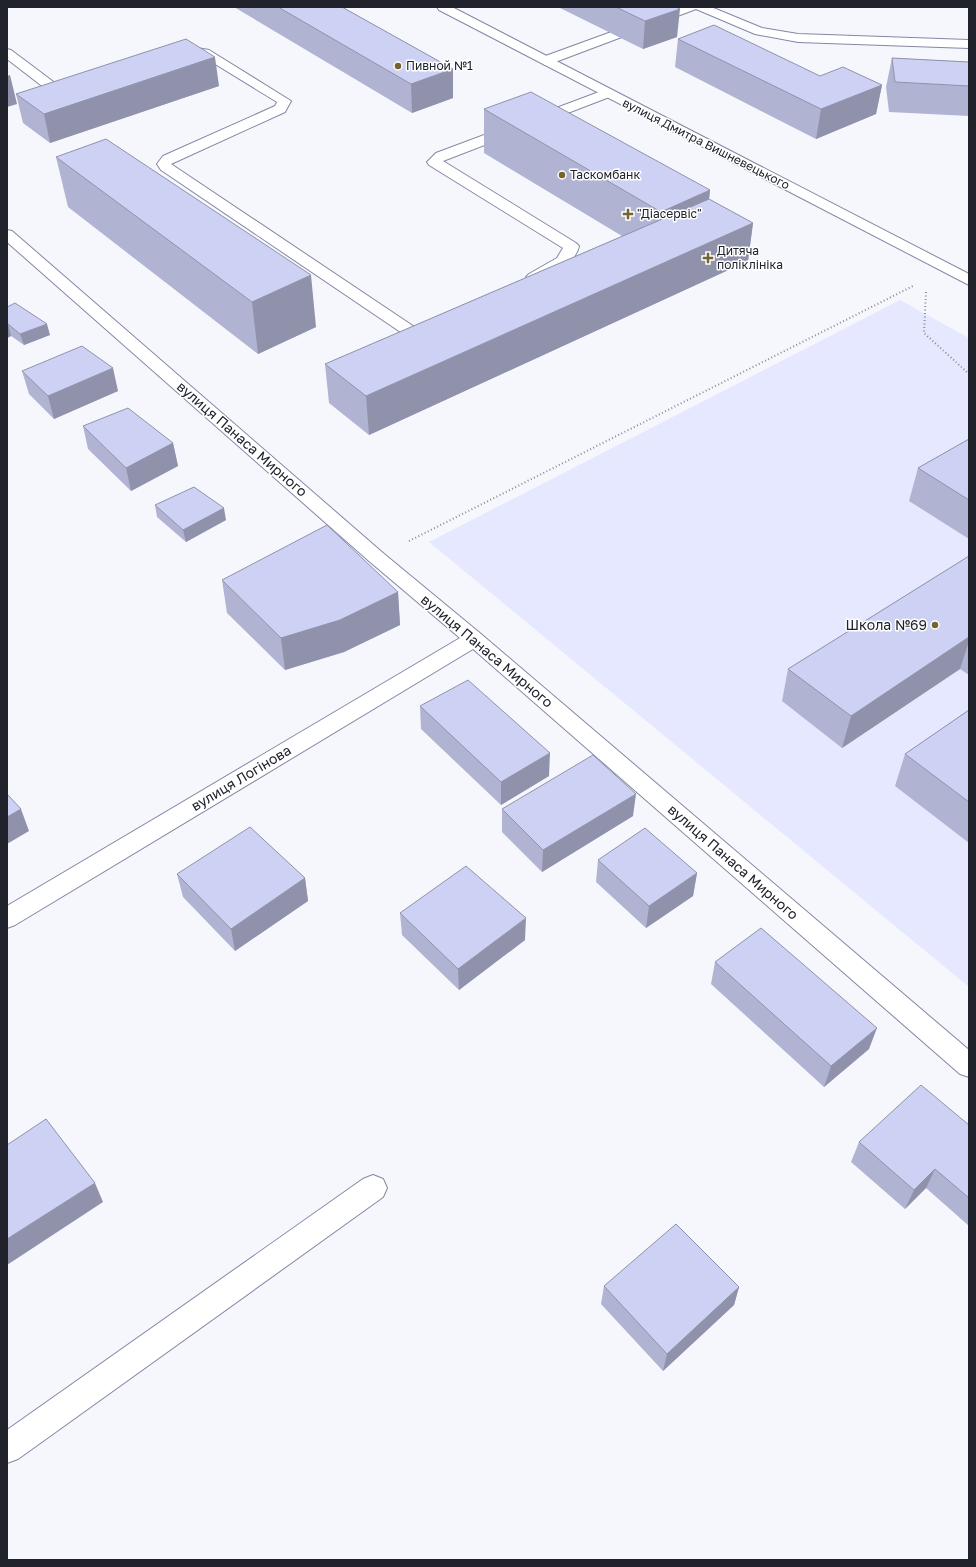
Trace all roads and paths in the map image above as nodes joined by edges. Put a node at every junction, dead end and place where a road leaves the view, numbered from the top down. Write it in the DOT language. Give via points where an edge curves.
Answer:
graph roads {
  1 [pos="443,7"];
  2 [pos="691,7"];
  3 [pos="700,7"];
  4 [pos="969,44"];
  5 [pos="7,53"];
  6 [pos="175,58"];
  7 [pos="545,61"];
  8 [pos="90,88"];
  9 [pos="607,93"];
  10 [pos="7,234"];
  11 [pos="947,269"];
  12 [pos="926,279"];
  13 [pos="969,280"];
  14 [pos="519,284"];
  15 [pos="445,323"];
  16 [pos="969,374"];
  17 [pos="376,557"];
  18 [pos="474,639"];
  19 [pos="7,918"];
  20 [pos="969,1066"];
  21 [pos="373,1188"];
  22 [pos="7,1448"];
  1 -- 7 [label="street, вулиця Дмитра Вишневецького"];
  2 -- 7 [label="street"];
  3 -- 4 [label="street" via="759,31 798,38"];
  5 -- 8 [label="street" via="60,93"];
  6 -- 15 [label="street" via="193,52 205,53 284,101 280,110 168,159 164,164 166,167 408,330 428,331"];
  7 -- 9 [label="street, вулиця Дмитра Вишневецького"];
  9 -- 11 [label="street, вулиця Дмитра Вишневецького"];
  9 -- 14 [label="street" via="441,156 434,162 571,246 571,253 566,259"];
  10 -- 17 [label="street, вулиця Панаса Мирного"];
  11 -- 12 [label="path"];
  11 -- 13 [label="street, вулиця Дмитра Вишневецького"];
  12 -- 16 [label="path" via="924,333"];
  12 -- 17 [label="path"];
  17 -- 18 [label="street, вулиця Панаса Мирного"];
  18 -- 19 [label="street, вулиця Логінова"];
  18 -- 20 [label="street, вулиця Панаса Мирного"];
  21 -- 22 [label="street"];
}
